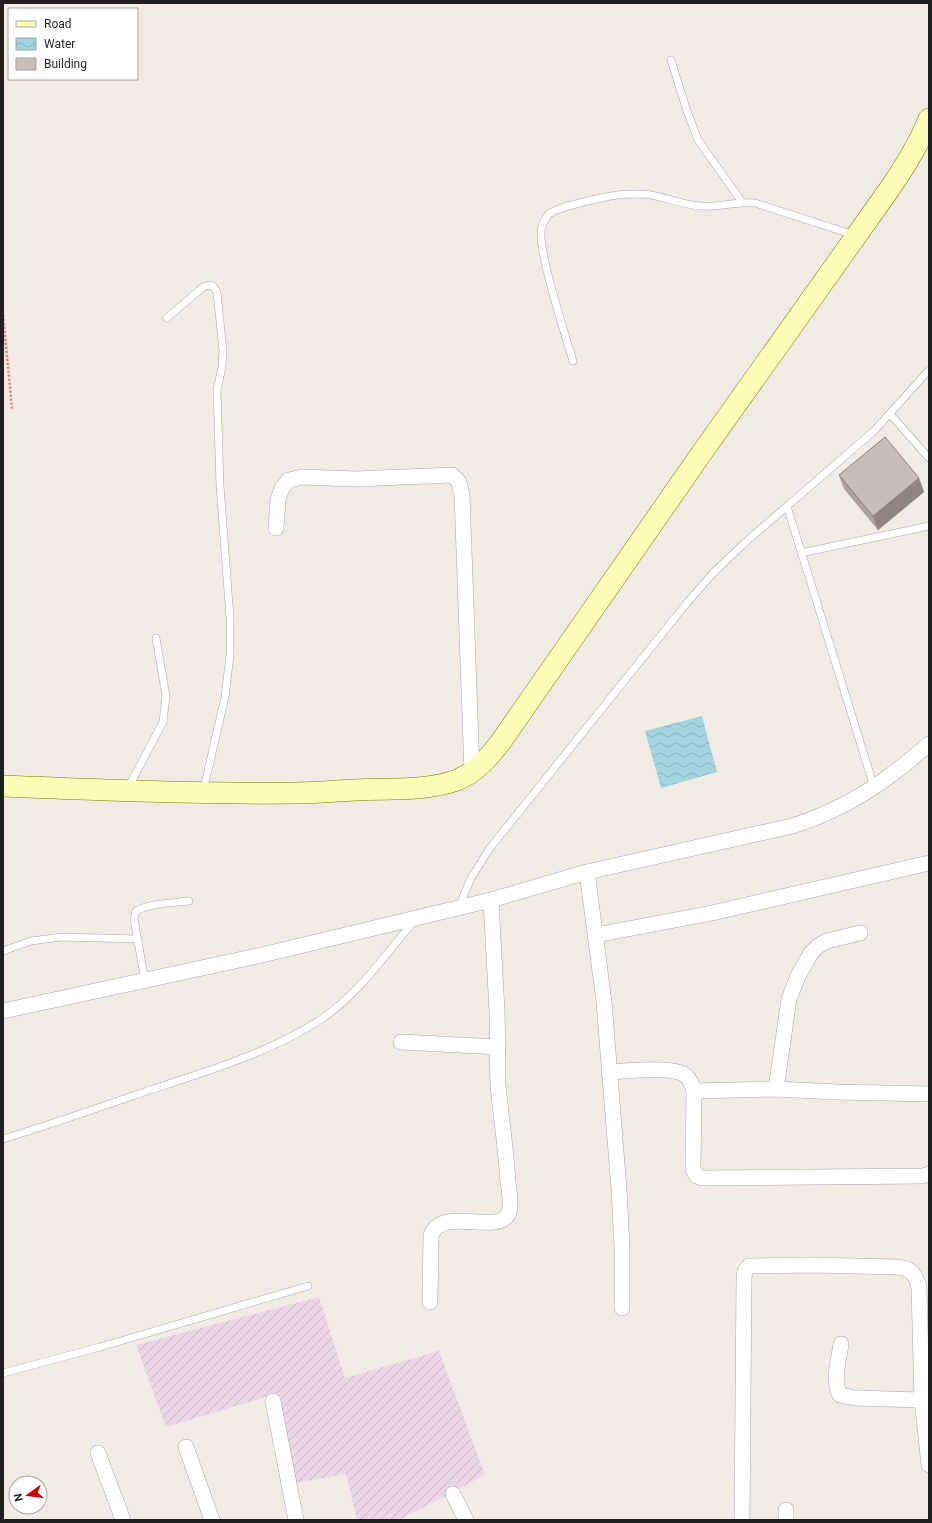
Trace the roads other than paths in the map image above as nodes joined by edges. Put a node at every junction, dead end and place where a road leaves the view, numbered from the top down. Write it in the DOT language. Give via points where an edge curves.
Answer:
graph roads {
  1 [pos="671,60"];
  2 [pos="929,119"];
  3 [pos="742,202"];
  4 [pos="856,236"];
  5 [pos="167,318"];
  6 [pos="573,360"];
  7 [pos="929,370"];
  8 [pos="890,414"];
  9 [pos="929,458"];
  10 [pos="787,506"];
  11 [pos="929,526"];
  12 [pos="276,528"];
  13 [pos="802,553"];
  14 [pos="156,638"];
  15 [pos="929,744"];
  16 [pos="472,772"];
  17 [pos="3,786"];
  18 [pos="874,787"];
  19 [pos="127,790"];
  20 [pos="203,792"];
  21 [pos="929,863"];
  22 [pos="587,872"];
  23 [pos="491,900"];
  24 [pos="190,901"];
  25 [pos="458,908"];
  26 [pos="417,918"];
  27 [pos="860,933"];
  28 [pos="596,935"];
  29 [pos="138,939"];
  30 [pos="3,951"];
  31 [pos="145,981"];
  32 [pos="3,1011"];
  33 [pos="401,1042"];
  34 [pos="498,1047"];
  35 [pos="609,1072"];
  36 [pos="776,1089"];
  37 [pos="694,1090"];
  38 [pos="929,1094"];
  39 [pos="3,1139"];
  40 [pos="929,1174"];
  41 [pos="308,1286"];
  42 [pos="430,1302"];
  43 [pos="622,1308"];
  44 [pos="841,1344"];
  45 [pos="3,1374"];
  46 [pos="922,1400"];
  47 [pos="273,1401"];
  48 [pos="186,1447"];
  49 [pos="98,1453"];
  50 [pos="929,1462"];
  51 [pos="453,1494"];
  52 [pos="123,1520"];
  53 [pos="212,1520"];
  54 [pos="296,1520"];
  55 [pos="466,1520"];
  56 [pos="742,1520"];
  1 -- 3 [label="lane" via="698,140"];
  2 -- 4 [label="street" via="905,167"];
  3 -- 4 [label="lane" via="755,203"];
  3 -- 6 [label="lane" via="713,207 660,196 630,194 562,208 548,214 542,226 544,260"];
  4 -- 16 [label="street" via="500,743"];
  5 -- 20 [label="lane" via="203,287 213,286 217,292 223,351 217,390 220,486 230,618 230,655 225,697"];
  7 -- 8 [label="lane"];
  8 -- 9 [label="lane"];
  8 -- 10 [label="lane" via="874,431"];
  10 -- 13 [label="lane"];
  10 -- 25 [label="lane" via="715,572 686,604 490,848 471,878"];
  11 -- 13 [label="lane"];
  12 -- 16 [label="street" via="278,499 282,488 289,480 302,477 356,479 452,475 459,482 462,494"];
  13 -- 18 [label="lane"];
  14 -- 19 [label="lane" via="166,696 163,722"];
  15 -- 18 [label="street"];
  16 -- 20 [label="street" via="439,786 401,790"];
  17 -- 19 [label="street"];
  18 -- 22 [label="street" via="845,806 792,826"];
  19 -- 20 [label="street"];
  21 -- 28 [label="street" via="712,913"];
  22 -- 23 [label="street"];
  22 -- 28 [label="street"];
  23 -- 25 [label="street"];
  23 -- 34 [label="street"];
  24 -- 29 [label="lane" via="152,905 136,911 134,919"];
  25 -- 26 [label="street"];
  26 -- 31 [label="street"];
  26 -- 39 [label="lane" via="344,1002 297,1033 262,1050 185,1078"];
  27 -- 36 [label="street" via="827,941 818,946 798,976 789,999"];
  28 -- 35 [label="street"];
  29 -- 30 [label="lane" via="56,938 31,941"];
  29 -- 31 [label="lane"];
  31 -- 32 [label="street"];
  33 -- 34 [label="street"];
  34 -- 42 [label="street" via="498,1084 507,1160 509,1212 495,1222 448,1222 434,1228 430,1249"];
  35 -- 37 [label="street" via="672,1071 684,1074"];
  35 -- 43 [label="street" via="619,1189"];
  36 -- 37 [label="street"];
  36 -- 38 [label="street"];
  37 -- 40 [label="street" via="693,1170 702,1178 880,1177"];
  41 -- 45 [label="lane"];
  44 -- 46 [label="street" via="837,1381 840,1395 855,1398"];
  46 -- 50 [label="street"];
  46 -- 56 [label="street" via="919,1287 917,1278 911,1271 896,1267 749,1266 744,1278"];
  47 -- 54 [label="street"];
  48 -- 53 [label="street"];
  49 -- 52 [label="street"];
  51 -- 55 [label="street"];
}
